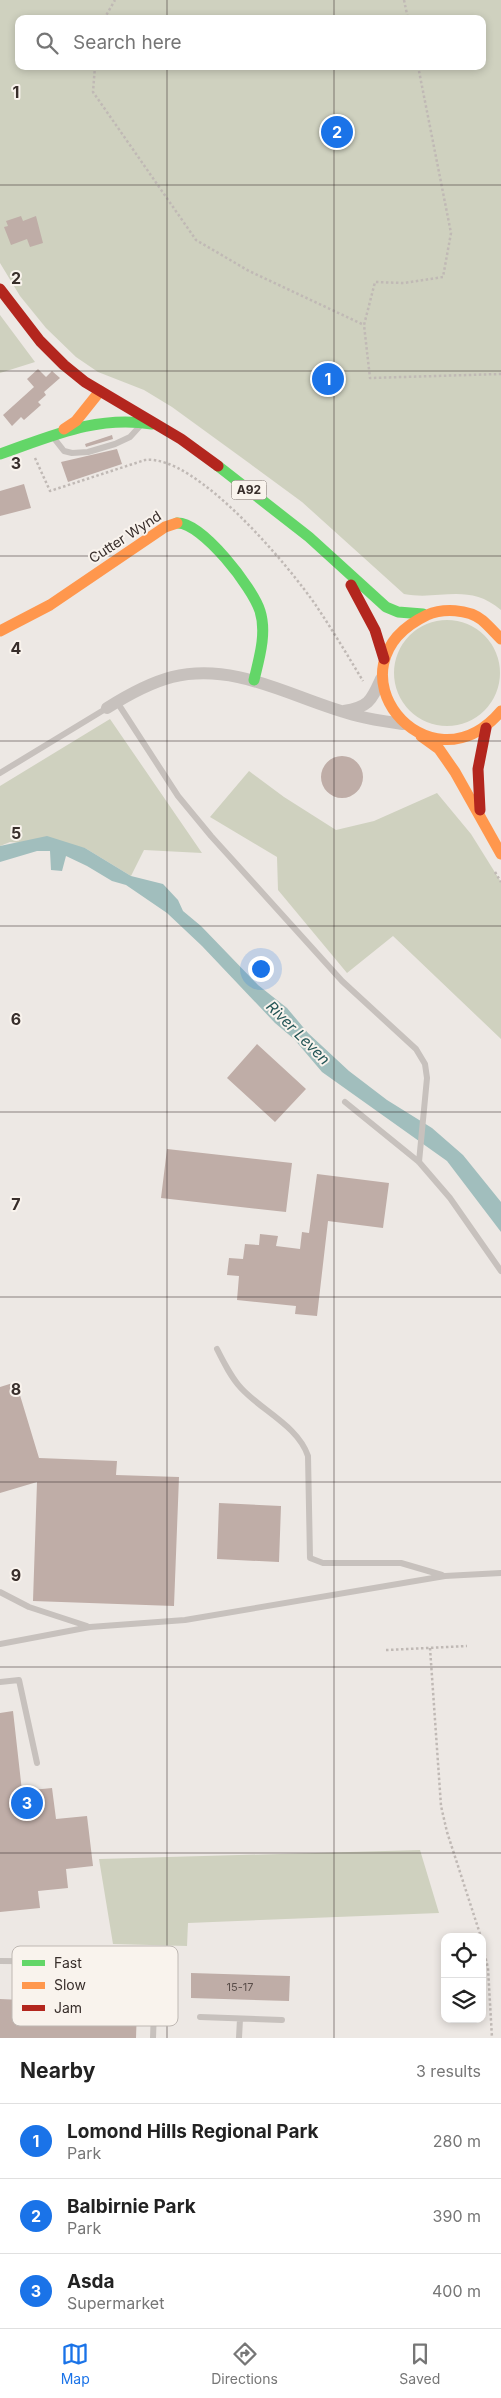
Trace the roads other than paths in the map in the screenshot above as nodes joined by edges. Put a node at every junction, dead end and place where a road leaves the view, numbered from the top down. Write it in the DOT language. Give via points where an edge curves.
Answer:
graph roads {
  1 [pos="0,289"];
  2 [pos="100,391"];
  3 [pos="153,424"];
  4 [pos="55,434"];
  5 [pos="0,454"];
  6 [pos="336,562"];
  7 [pos="423,614"];
  8 [pos="0,631"];
  9 [pos="501,639"];
  10 [pos="384,659"];
  11 [pos="382,676"];
  12 [pos="254,680"];
  13 [pos="112,705"];
  14 [pos="342,711"];
  15 [pos="501,712"];
  16 [pos="410,728"];
  17 [pos="486,728"];
  18 [pos="0,773"];
  19 [pos="482,822"];
  20 [pos="501,854"];
  21 [pos="345,1102"];
  22 [pos="418,1162"];
  23 [pos="501,1271"];
  24 [pos="217,1349"];
  25 [pos="501,1573"];
  26 [pos="445,1576"];
  27 [pos="0,1592"];
  28 [pos="90,1627"];
  29 [pos="0,1644"];
  30 [pos="0,1682"];
  31 [pos="37,1762"];
  32 [pos="200,2017"];
  33 [pos="240,2019"];
  34 [pos="282,2020"];
  35 [pos="239,2038"];
  1 -- 2 [label="main road, A92" via="40,341 64,365"];
  2 -- 3 [label="main road, A92"];
  2 -- 4 [label="main road" via="76,421"];
  3 -- 4 [label="main road" via="104,421"];
  3 -- 4 [label="lane" via="134,430 126,440 80,453 64,451 58,446"];
  3 -- 6 [label="main road, A92" via="181,439 253,492"];
  4 -- 5 [label="main road"];
  6 -- 7 [label="main road, A92" via="386,607 398,612"];
  6 -- 10 [label="main road, A92" via="373,622 382,642"];
  7 -- 9 [label="main road, A92" via="443,610 462,612 481,619"];
  7 -- 10 [label="main road, A92" via="398,632"];
  8 -- 12 [label="main road, Cutter Wynd" via="42,610 165,527 180,522 195,528 247,586 256,601 262,631"];
  10 -- 11 [label="main road, A92"];
  11 -- 14 [label="street" via="366,705"];
  11 -- 16 [label="main road, A92" via="390,707"];
  12 -- 13 [label="street" via="211,675 171,678"];
  12 -- 14 [label="street"];
  13 -- 18 [label="lane"];
  13 -- 22 [label="lane" via="211,836 342,981 416,1049 424,1064 426,1078"];
  14 -- 16 [label="street"];
  15 -- 17 [label="main road, A92"];
  16 -- 17 [label="main road, A92" via="431,738 450,740"];
  16 -- 19 [label="main road, A92" via="439,749"];
  17 -- 19 [label="main road, A92" via="480,750 477,797"];
  19 -- 20 [label="main road, A92"];
  21 -- 22 [label="lane"];
  22 -- 23 [label="lane" via="450,1198"];
  24 -- 26 [label="lane" via="242,1389 305,1446 308,1456 310,1558 323,1563 401,1563"];
  25 -- 26 [label="lane"];
  26 -- 28 [label="lane" via="185,1620"];
  27 -- 28 [label="lane" via="58,1618"];
  28 -- 29 [label="lane"];
  30 -- 31 [label="lane" via="19,1680"];
  32 -- 33 [label="lane"];
  33 -- 34 [label="lane"];
  33 -- 35 [label="lane"];
}
